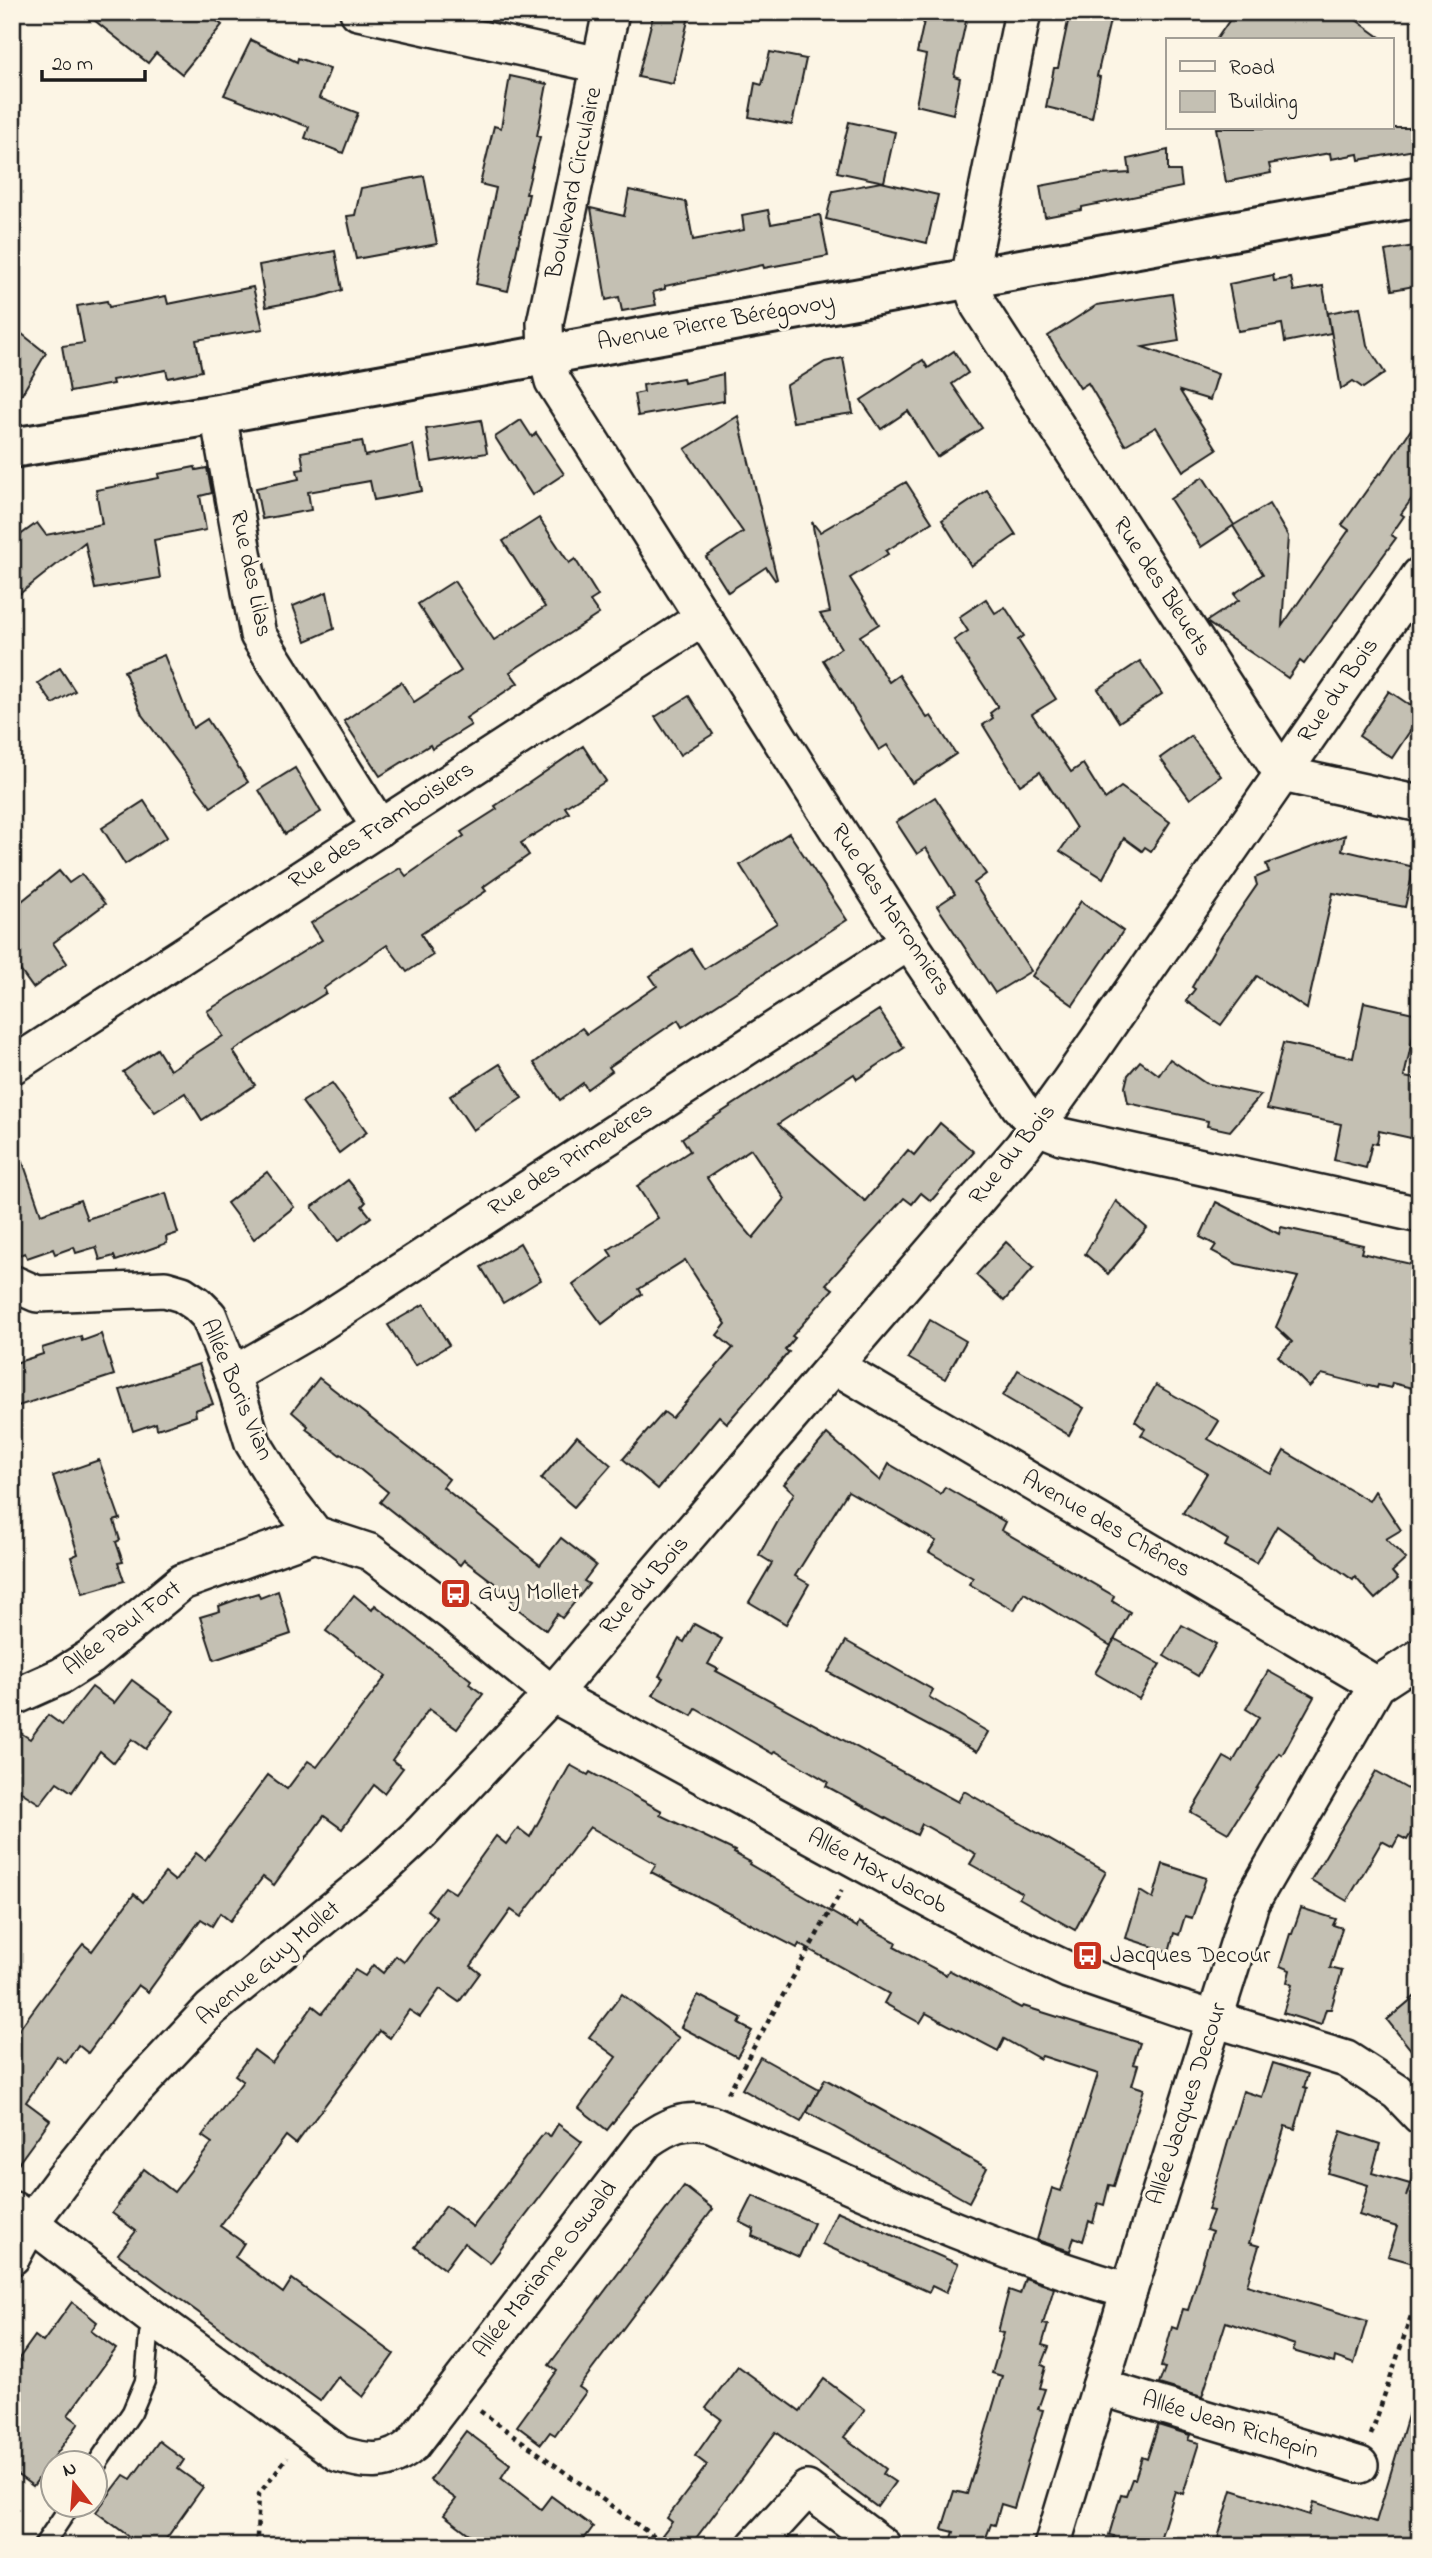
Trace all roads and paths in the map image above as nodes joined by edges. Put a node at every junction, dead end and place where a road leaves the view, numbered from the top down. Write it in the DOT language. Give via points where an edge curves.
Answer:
graph roads {
  1 [pos="358,12"];
  2 [pos="611,12"];
  3 [pos="1023,12"];
  4 [pos="600,65"];
  5 [pos="1420,197"];
  6 [pos="968,278"];
  7 [pos="546,354"];
  8 [pos="218,414"];
  9 [pos="12,448"];
  10 [pos="1420,575"];
  11 [pos="704,618"];
  12 [pos="1282,774"];
  13 [pos="1420,804"];
  14 [pos="380,828"];
  15 [pos="909,942"];
  16 [pos="12,1066"];
  17 [pos="1038,1127"];
  18 [pos="1420,1215"];
  19 [pos="12,1283"];
  20 [pos="835,1366"];
  21 [pos="232,1375"];
  22 [pos="315,1534"];
  23 [pos="1420,1657"];
  24 [pos="1377,1685"];
  25 [pos="552,1694"];
  26 [pos="12,1698"];
  27 [pos="858,1862"];
  28 [pos="1216,2019"];
  29 [pos="1420,2116"];
  30 [pos="711,2124"];
  31 [pos="22,2216"];
  32 [pos="12,2257"];
  33 [pos="1129,2291"];
  34 [pos="1420,2312"];
  35 [pos="157,2320"];
  36 [pos="1100,2387"];
  37 [pos="453,2391"];
  38 [pos="307,2431"];
  39 [pos="106,2450"];
  40 [pos="1360,2465"];
  41 [pos="59,2520"];
  42 [pos="43,2546"];
  43 [pos="264,2546"];
  44 [pos="667,2546"];
  45 [pos="755,2546"];
  46 [pos="884,2546"];
  47 [pos="1052,2546"];
  1 -- 4 [label="street"];
  2 -- 4 [label="street, Boulevard Circulaire"];
  3 -- 6 [label="street"];
  4 -- 7 [label="street, Boulevard Circulaire" via="545,323"];
  5 -- 6 [label="street, Avenue Pierre Bérégovoy"];
  6 -- 7 [label="street, Avenue Pierre Bérégovoy"];
  6 -- 12 [label="street, Rue des Bleuets" via="979,306"];
  7 -- 8 [label="street, Avenue Pierre Bérégovoy"];
  7 -- 11 [label="street, Rue des Marronniers" via="553,381"];
  8 -- 9 [label="street, Avenue Pierre Bérégovoy"];
  8 -- 14 [label="street, Rue des Lilas" via="258,635"];
  10 -- 12 [label="street, Rue du Bois"];
  11 -- 14 [label="street, Rue des Framboisiers"];
  11 -- 15 [label="street, Rue des Marronniers"];
  12 -- 13 [label="street"];
  12 -- 17 [label="street, Rue du Bois"];
  14 -- 16 [label="street, Rue des Framboisiers"];
  15 -- 17 [label="street, Rue des Marronniers" via="1019,1106"];
  15 -- 21 [label="street, Rue des Primevères" via="310,1330"];
  17 -- 18 [label="street" via="1061,1136"];
  17 -- 20 [label="street, Rue du Bois"];
  19 -- 21 [label="street, Allée Boris Vian" via="37,1294 165,1289 182,1294 209,1316"];
  20 -- 24 [label="street, Avenue des Chênes"];
  20 -- 25 [label="street, Rue du Bois"];
  21 -- 22 [label="street, Allée Boris Vian" via="253,1443"];
  22 -- 25 [label="street" via="370,1552"];
  22 -- 26 [label="street, Allée Paul Fort" via="182,1582 92,1657"];
  23 -- 24 [label="street"];
  24 -- 28 [label="street, Allée Jacques Decour" via="1251,1903"];
  25 -- 27 [label="street, Allée Max Jacob"];
  25 -- 31 [label="street, Avenue Guy Mollet" via="380,1871 211,2009"];
  27 -- 28 [label="street, Allée Max Jacob" via="996,1937 1068,1970"];
  27 -- 30 [label="path"];
  28 -- 29 [label="street, Allée Max Jacob" via="1346,2059 1398,2092"];
  28 -- 33 [label="street, Allée Jacques Decour"];
  30 -- 33 [label="street, Allée Marianne Oswald" via="990,2244"];
  30 -- 37 [label="street, Allée Marianne Oswald" via="697,2120 677,2123 646,2141"];
  31 -- 32 [label="street, Avenue Guy Mollet"];
  31 -- 35 [label="street, Allée Marianne Oswald"];
  33 -- 36 [label="street, Allée Jacques Decour"];
  34 -- 40 [label="path" via="1411,2316"];
  35 -- 38 [label="street, Allée Marianne Oswald"];
  35 -- 39 [label="lane" via="149,2335 145,2381 132,2412"];
  36 -- 40 [label="street, Allée Jean Richepin"];
  36 -- 47 [label="street, Allée Jacques Decour"];
  37 -- 38 [label="street, Allée Marianne Oswald" via="399,2456 360,2461 339,2454"];
  37 -- 44 [label="path"];
  38 -- 43 [label="path" via="259,2494 257,2536"];
  41 -- 42 [label="lane"];
  45 -- 46 [label="street" via="807,2490"];
}
